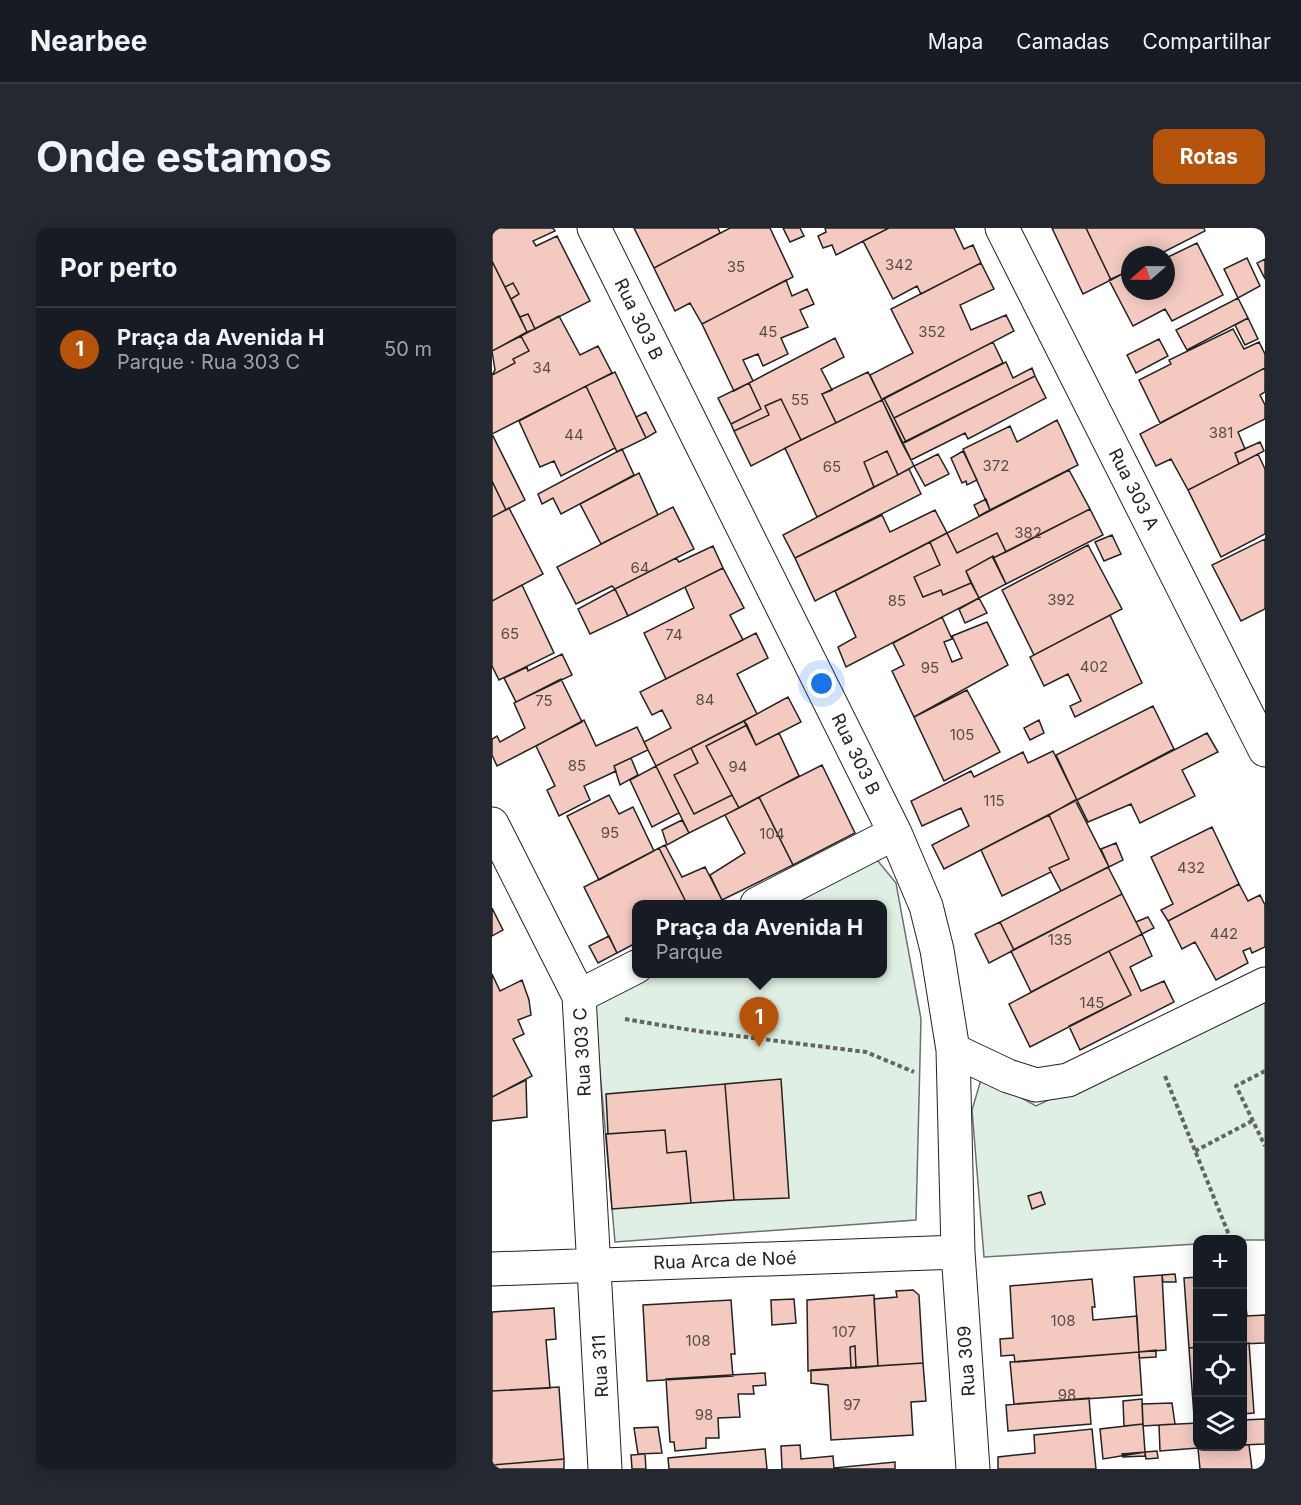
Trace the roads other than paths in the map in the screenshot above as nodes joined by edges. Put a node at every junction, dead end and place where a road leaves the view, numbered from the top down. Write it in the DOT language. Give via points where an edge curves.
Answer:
graph roads {
  1 [pos="594,228"];
  2 [pos="1002,228"];
  3 [pos="1265,750"];
  4 [pos="492,824"];
  5 [pos="895,833"];
  6 [pos="765,900"];
  7 [pos="632,970"];
  8 [pos="1265,984"];
  9 [pos="579,1004"];
  10 [pos="953,1050"];
  11 [pos="958,1252"];
  12 [pos="594,1264"];
  13 [pos="492,1269"];
  14 [pos="605,1469"];
  15 [pos="973,1469"];
  1 -- 5 [label="street, Rua 303 B"];
  2 -- 3 [label="street, Rua 303 A"];
  4 -- 9 [label="street, Rua 303 C"];
  5 -- 6 [label="street"];
  5 -- 10 [label="street, Rua 303 B" via="926,906"];
  7 -- 9 [label="street"];
  8 -- 10 [label="street" via="1068,1080 1036,1085"];
  9 -- 12 [label="street, Rua 303 C"];
  10 -- 11 [label="street, Rua 303 B"];
  11 -- 12 [label="street, Rua Arca de Noé"];
  11 -- 15 [label="street, Rua 309"];
  12 -- 13 [label="street, Rua Arca de Noé"];
  12 -- 14 [label="street, Rua 311"];
}
